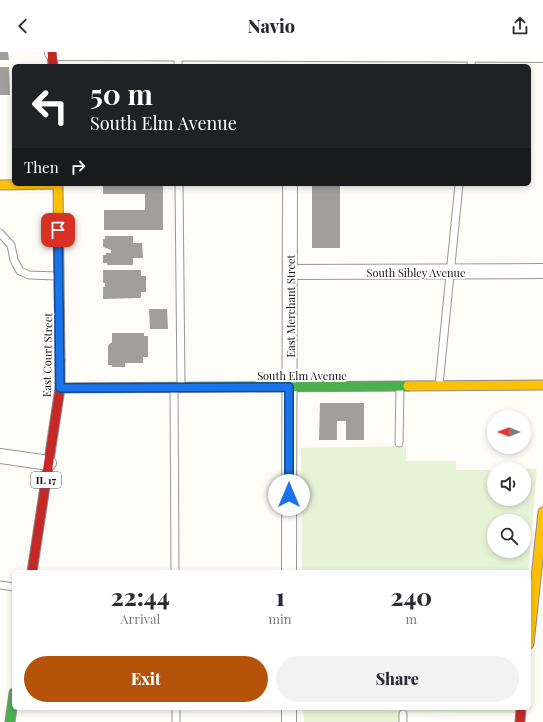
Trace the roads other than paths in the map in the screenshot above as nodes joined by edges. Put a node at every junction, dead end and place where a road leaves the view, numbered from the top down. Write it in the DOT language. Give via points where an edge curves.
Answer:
graph roads {
  1 [pos="543,55"];
  2 [pos="52,57"];
  3 [pos="178,57"];
  4 [pos="289,57"];
  5 [pos="472,57"];
  6 [pos="0,185"];
  7 [pos="12,185"];
  8 [pos="58,186"];
  9 [pos="179,186"];
  10 [pos="290,186"];
  11 [pos="459,186"];
  12 [pos="0,233"];
  13 [pos="451,271"];
  14 [pos="543,271"];
  15 [pos="290,272"];
  16 [pos="59,276"];
  17 [pos="400,386"];
  18 [pos="439,386"];
  19 [pos="543,386"];
  20 [pos="289,387"];
  21 [pos="60,388"];
  22 [pos="178,388"];
  23 [pos="399,443"];
  24 [pos="0,456"];
  25 [pos="49,463"];
  26 [pos="543,512"];
  27 [pos="32,570"];
  28 [pos="175,570"];
  29 [pos="289,570"];
  30 [pos="0,585"];
  31 [pos="12,587"];
  32 [pos="537,624"];
  33 [pos="531,639"];
  34 [pos="9,701"];
  35 [pos="176,710"];
  36 [pos="289,710"];
  37 [pos="521,710"];
  38 [pos="10,722"];
  39 [pos="176,722"];
  40 [pos="289,722"];
  41 [pos="520,722"];
  1 -- 5 [label="street"];
  2 -- 3 [label="street"];
  3 -- 4 [label="street"];
  4 -- 5 [label="street"];
  6 -- 7 [label="main road"];
  8 -- 16 [label="main road, East Court Street / IL 17"];
  9 -- 22 [label="lane"];
  10 -- 15 [label="street, East Merchant Street"];
  11 -- 13 [label="lane"];
  12 -- 16 [label="lane" via="11,245 14,260 20,271 28,275"];
  13 -- 14 [label="street, South Sibley Avenue"];
  13 -- 15 [label="street, South Sibley Avenue"];
  13 -- 18 [label="lane"];
  15 -- 20 [label="street, East Merchant Street"];
  16 -- 21 [label="main road, East Court Street / IL 17"];
  17 -- 18 [label="main road, South Elm Avenue"];
  17 -- 20 [label="main road, South Elm Avenue"];
  17 -- 23 [label="lane"];
  18 -- 19 [label="main road, South Elm Avenue"];
  20 -- 22 [label="main road, South Elm Avenue"];
  20 -- 29 [label="street, East Merchant Street"];
  21 -- 22 [label="main road, South Elm Avenue"];
  21 -- 25 [label="main road, East Court Street / IL 17"];
  22 -- 28 [label="lane"];
  24 -- 25 [label="street"];
  25 -- 27 [label="main road, East Court Street / IL 17"];
  26 -- 32 [label="main road"];
  30 -- 31 [label="lane"];
  32 -- 33 [label="main road"];
  34 -- 38 [label="main road"];
  35 -- 39 [label="lane"];
  36 -- 40 [label="street"];
  37 -- 41 [label="main road"];
}
